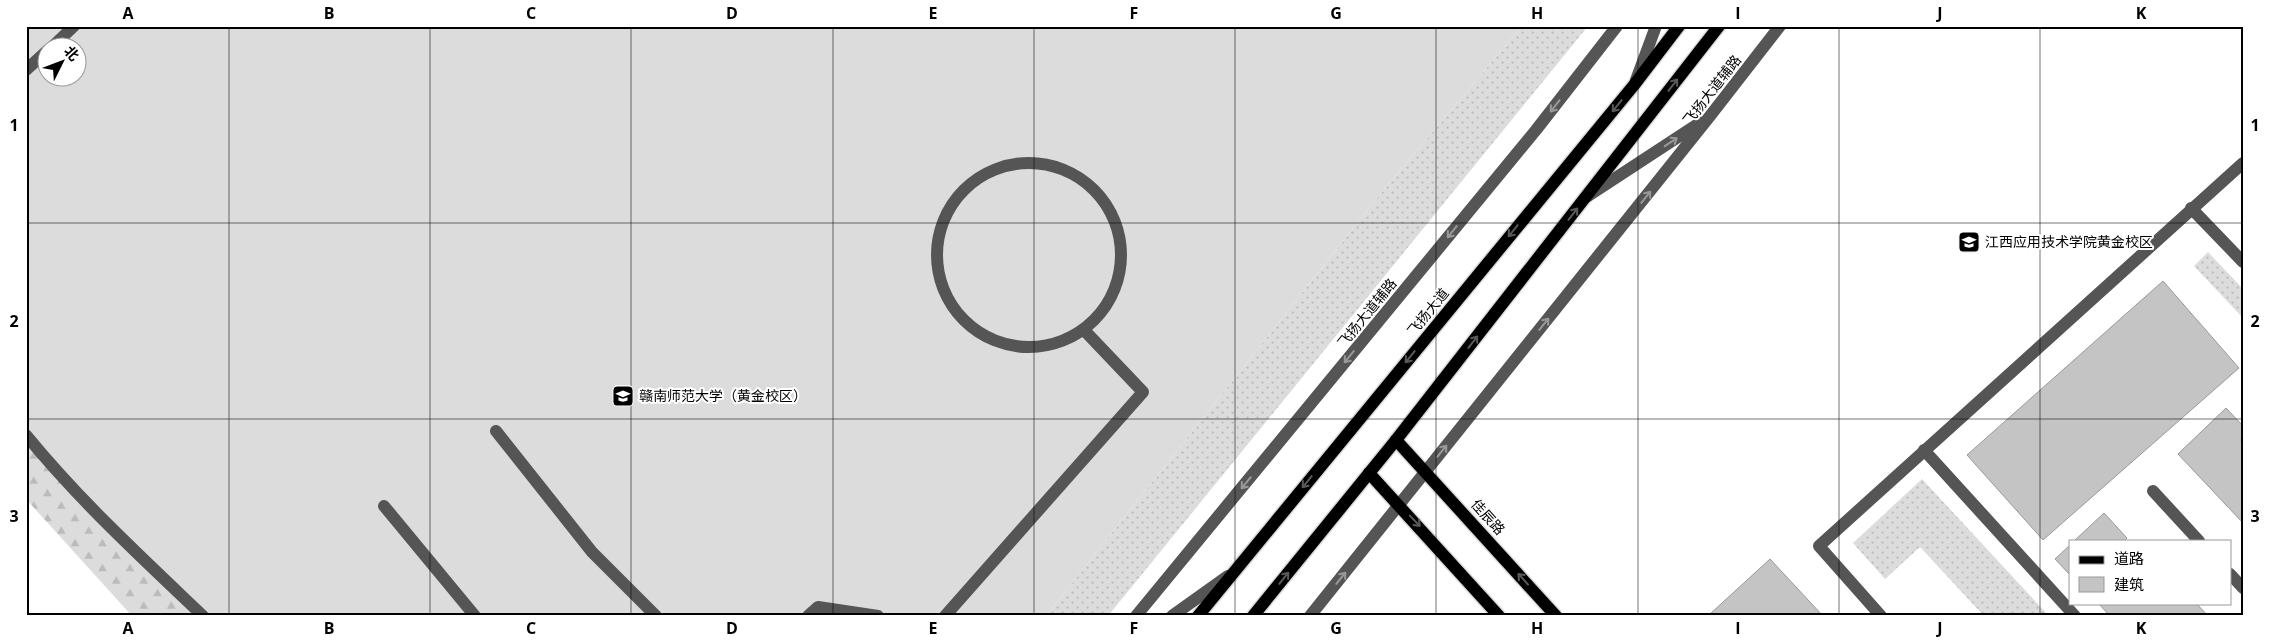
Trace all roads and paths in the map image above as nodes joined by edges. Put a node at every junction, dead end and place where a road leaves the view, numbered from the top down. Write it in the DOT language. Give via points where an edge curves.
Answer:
graph roads {
  1 [pos="74,26"];
  2 [pos="1617,26"];
  3 [pos="1656,26"];
  4 [pos="1679,26"];
  5 [pos="1718,26"];
  6 [pos="1780,26"];
  7 [pos="61,38"];
  8 [pos="38,59"];
  9 [pos="26,70"];
  10 [pos="1634,84"];
  11 [pos="1710,116"];
  12 [pos="2243,163"];
  13 [pos="1586,197"];
  14 [pos="2191,208"];
  15 [pos="2243,262"];
  16 [pos="1084,330"];
  17 [pos="496,431"];
  18 [pos="26,436"];
  19 [pos="1396,440"];
  20 [pos="1924,450"];
  21 [pos="1426,472"];
  22 [pos="1369,473"];
  23 [pos="2153,491"];
  24 [pos="1399,505"];
  25 [pos="384,506"];
  26 [pos="2198,540"];
  27 [pos="1230,575"];
  28 [pos="2232,576"];
  29 [pos="2243,588"];
  30 [pos="203,616"];
  31 [pos="475,616"];
  32 [pos="656,616"];
  33 [pos="808,616"];
  34 [pos="878,616"];
  35 [pos="945,616"];
  36 [pos="1136,616"];
  37 [pos="1172,616"];
  38 [pos="1198,616"];
  39 [pos="1253,616"];
  40 [pos="1310,616"];
  41 [pos="1499,616"];
  42 [pos="1556,616"];
  43 [pos="1881,616"];
  44 [pos="2075,616"];
  1 -- 7 [label="street"];
  2 -- 36 [label="street, 飞扬大道辅路, one-way" via="1524,145"];
  3 -- 10 [label="street"];
  4 -- 10 [label="main road, 飞扬大道"];
  13 -- 5 [label="main road, one-way"];
  6 -- 11 [label="street, 飞扬大道辅路"];
  8 -- 9 [label="street"];
  10 -- 27 [label="main road, 飞扬大道, one-way"];
  13 -- 11 [label="street, one-way"];
  21 -- 11 [label="street, 飞扬大道辅路, one-way"];
  12 -- 14 [label="street"];
  19 -- 13 [label="main road, one-way"];
  14 -- 15 [label="street"];
  14 -- 20 [label="street"];
  16 -- 16 [label="street" via="1107,307 1120,278 1122,245 1112,214 1094,188 1066,170 1035,162 1004,166 974,180 954,200 941,226 936,255 941,284 954,310 975,330 1002,344 1030,348 1059,344"];
  16 -- 35 [label="street" via="1143,392"];
  17 -- 32 [label="street" via="592,552"];
  18 -- 30 [label="street" via="104,521"];
  19 -- 21 [label="main road, 佳辰路"];
  19 -- 22 [label="main road"];
  20 -- 43 [label="street" via="1819,546"];
  20 -- 44 [label="street"];
  21 -- 24 [label="street, 飞扬大道辅路"];
  42 -- 21 [label="main road, 佳辰路, one-way"];
  22 -- 24 [label="main road"];
  39 -- 22 [label="main road, one-way"];
  23 -- 26 [label="street"];
  40 -- 24 [label="street, 飞扬大道辅路, one-way"];
  24 -- 41 [label="main road, one-way"];
  25 -- 31 [label="street"];
  27 -- 37 [label="street"];
  27 -- 38 [label="main road, 飞扬大道"];
  28 -- 29 [label="street"];
  33 -- 34 [label="street" via="818,607"];
}
